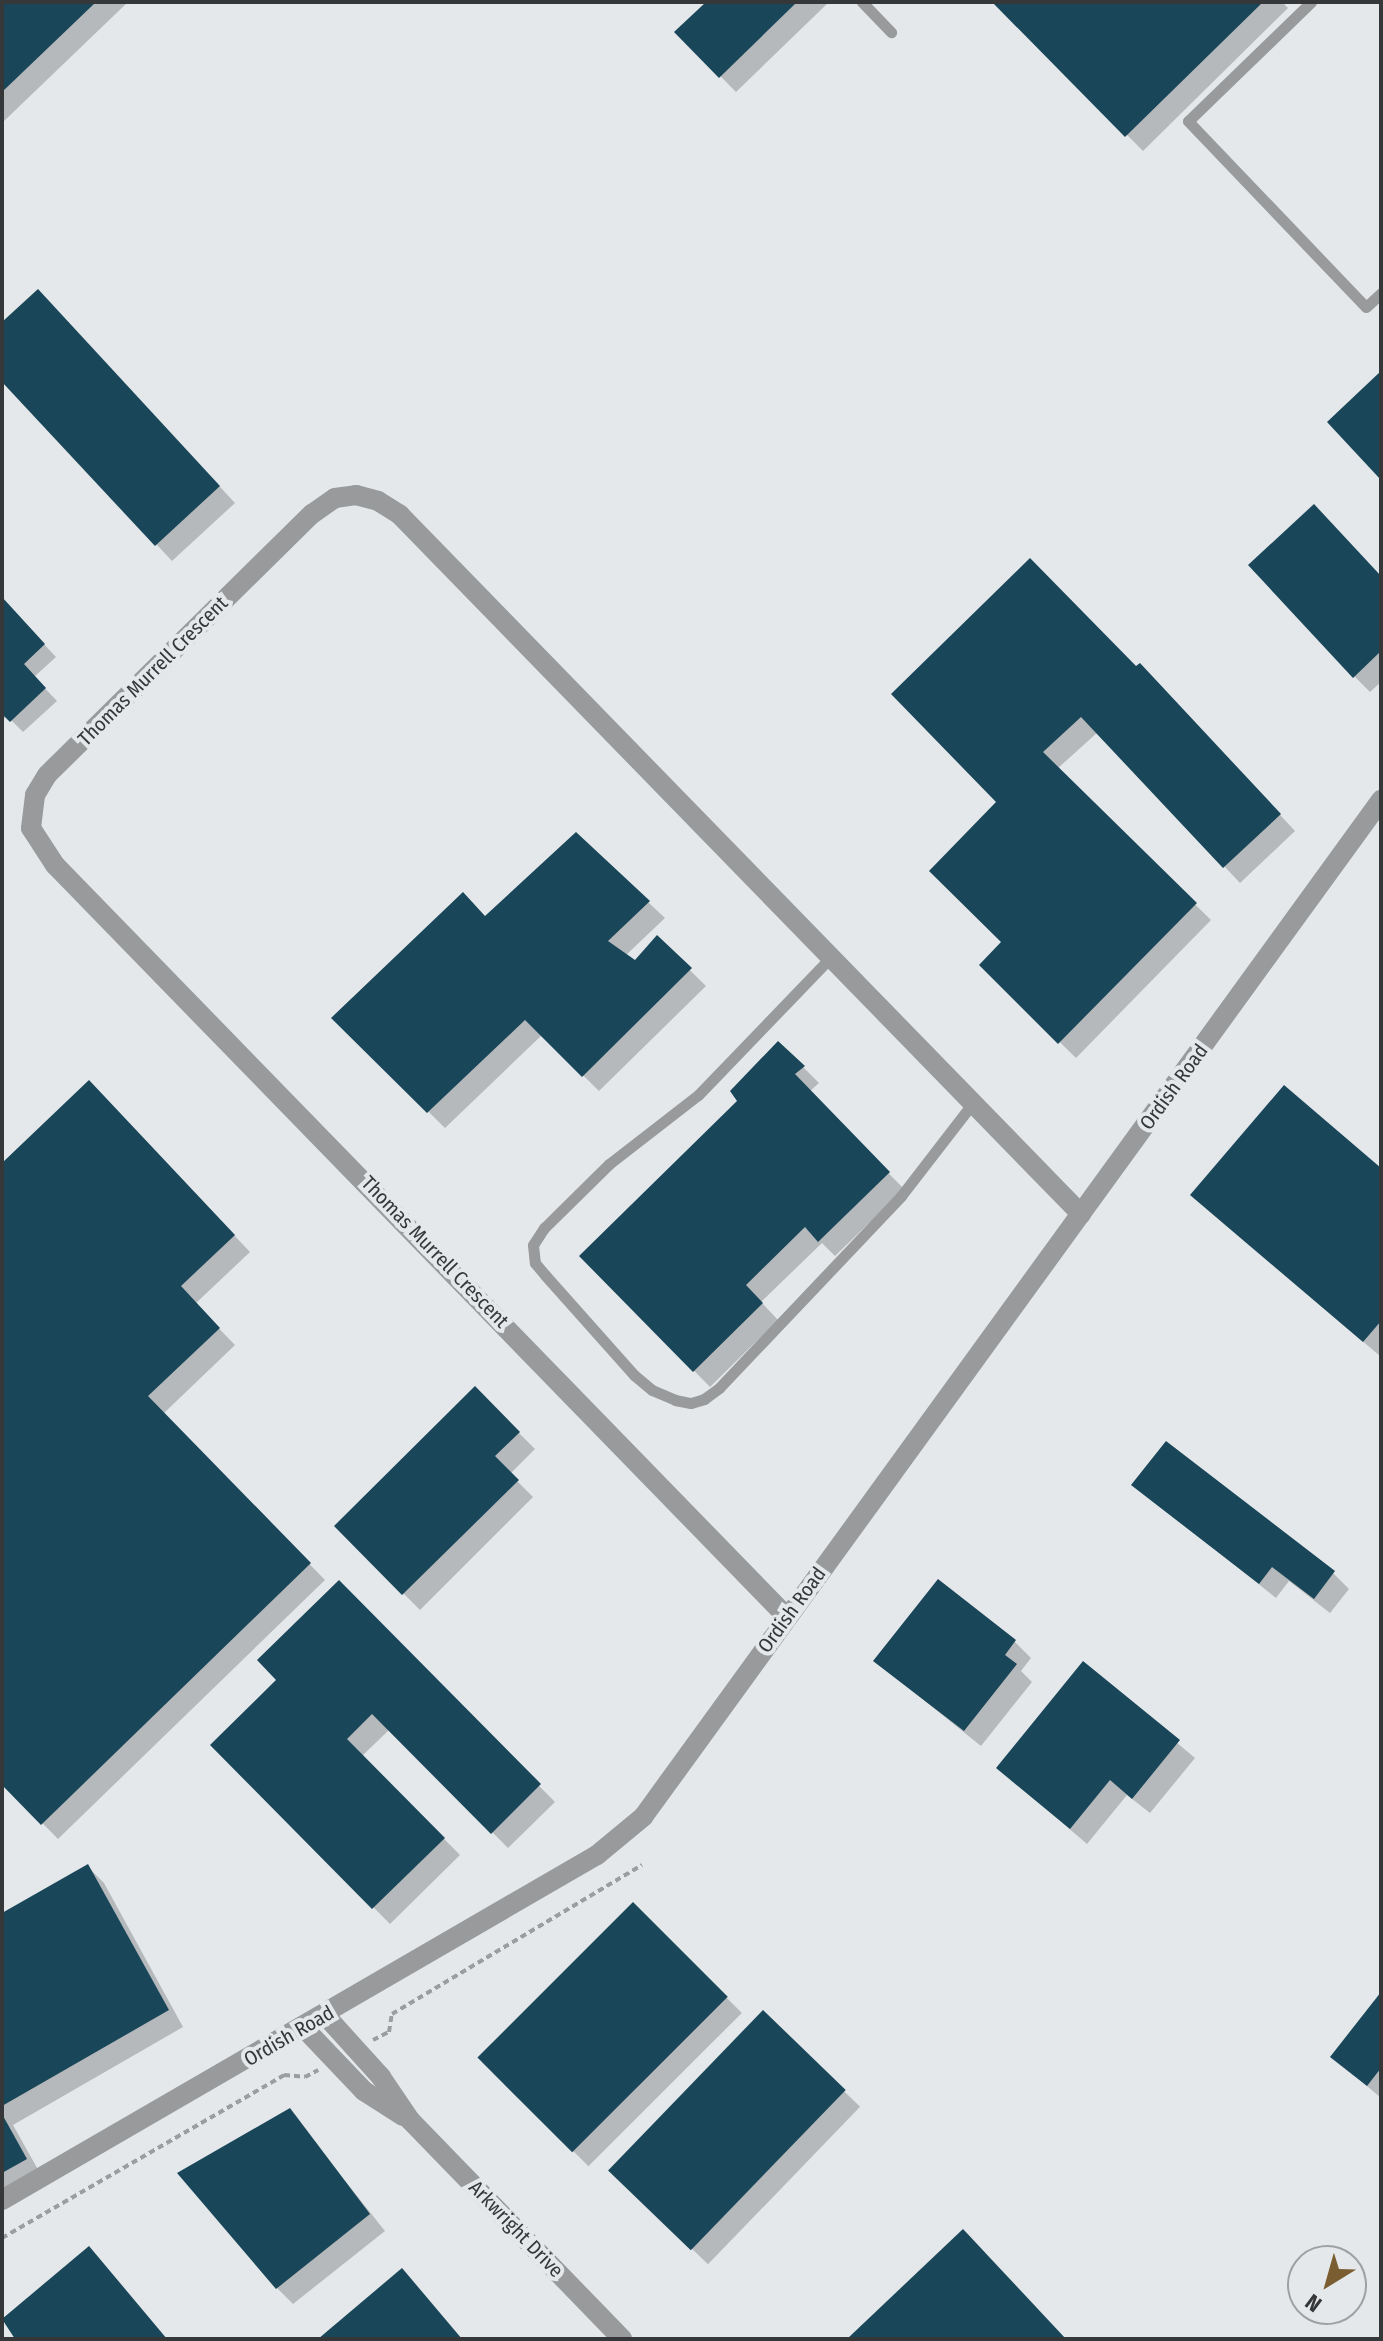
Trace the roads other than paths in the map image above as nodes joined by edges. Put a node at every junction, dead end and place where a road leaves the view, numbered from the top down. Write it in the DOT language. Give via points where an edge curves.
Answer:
graph roads {
  1 [pos="862,2"];
  2 [pos="1311,2"];
  3 [pos="891,32"];
  4 [pos="1381,293"];
  5 [pos="1381,800"];
  6 [pos="830,958"];
  7 [pos="972,1104"];
  8 [pos="1081,1214"];
  9 [pos="787,1617"];
  10 [pos="325,2015"];
  11 [pos="304,2028"];
  12 [pos="410,2120"];
  13 [pos="2,2200"];
  14 [pos="622,2339"];
  1 -- 3 [label="lane"];
  2 -- 4 [label="lane" via="1188,121 1366,307"];
  5 -- 8 [label="street, Ordish Road"];
  6 -- 7 [label="street, Thomas Murrell Crescent"];
  6 -- 7 [label="lane" via="698,1095 609,1164 533,1245 535,1263 634,1375 652,1390 691,1403 719,1388 901,1196"];
  6 -- 9 [label="street, Thomas Murrell Crescent" via="400,515 356,495 335,498 312,514 47,775 31,810 31,828 55,865"];
  7 -- 8 [label="street, Thomas Murrell Crescent"];
  8 -- 9 [label="street, Ordish Road"];
  9 -- 10 [label="street, Ordish Road" via="643,1817 597,1855"];
  10 -- 11 [label="street, Ordish Road"];
  10 -- 12 [label="street, Arkwright Drive" via="381,2077"];
  11 -- 12 [label="street, Arkwright Drive" via="364,2091"];
  11 -- 13 [label="street, Ordish Road"];
  12 -- 14 [label="street, Arkwright Drive"];
}
